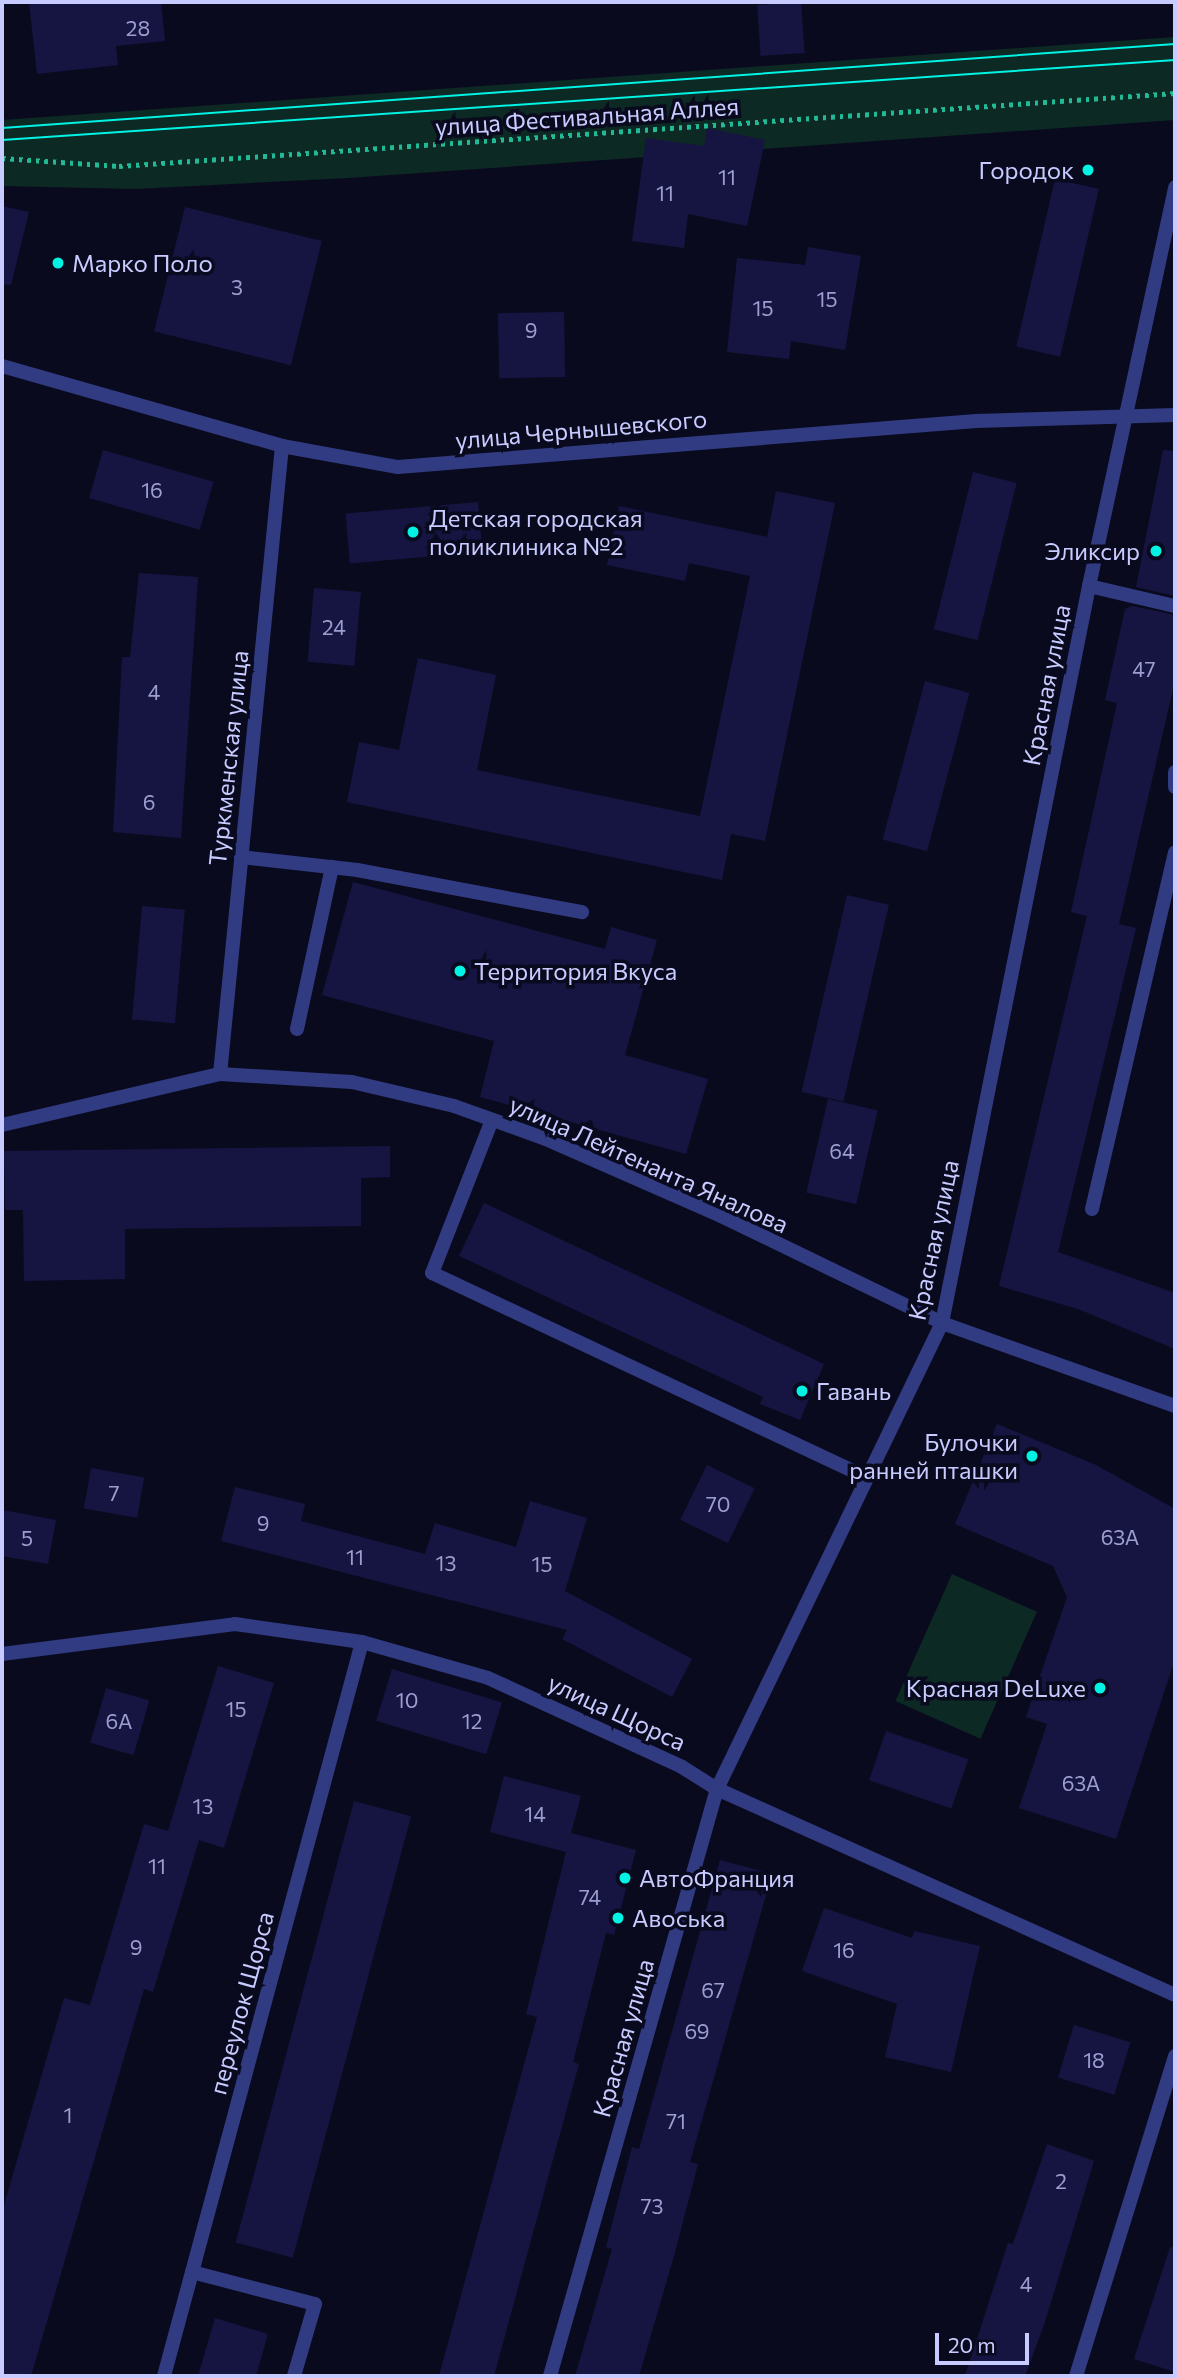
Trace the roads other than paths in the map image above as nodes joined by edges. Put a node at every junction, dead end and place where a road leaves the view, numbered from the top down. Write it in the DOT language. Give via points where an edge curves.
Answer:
graph roads {
  1 [pos="1175,187"];
  2 [pos="2,366"];
  3 [pos="1175,415"];
  4 [pos="1125,417"];
  5 [pos="282,446"];
  6 [pos="1089,586"];
  7 [pos="1175,606"];
  8 [pos="1175,772"];
  9 [pos="1175,787"];
  10 [pos="1175,853"];
  11 [pos="242,857"];
  12 [pos="332,867"];
  13 [pos="582,912"];
  14 [pos="297,1028"];
  15 [pos="220,1074"];
  16 [pos="492,1120"];
  17 [pos="2,1125"];
  18 [pos="1092,1209"];
  19 [pos="942,1323"];
  20 [pos="1175,1406"];
  21 [pos="865,1477"];
  22 [pos="362,1642"];
  23 [pos="2,1654"];
  24 [pos="717,1789"];
  25 [pos="1175,1995"];
  26 [pos="1175,2056"];
  27 [pos="192,2272"];
  28 [pos="164,2376"];
  29 [pos="294,2376"];
  30 [pos="550,2376"];
  31 [pos="1076,2376"];
  1 -- 4 [label="street, Красная улица"];
  2 -- 5 [label="street, улица Чернышевского"];
  3 -- 4 [label="street, улица Чернышевского"];
  4 -- 5 [label="street, улица Чернышевского" via="976,421 398,467"];
  4 -- 6 [label="street, Красная улица"];
  5 -- 11 [label="street, Туркменская улица"];
  6 -- 7 [label="street"];
  6 -- 19 [label="street, Красная улица"];
  8 -- 9 [label="street"];
  10 -- 18 [label="street"];
  11 -- 12 [label="street"];
  11 -- 15 [label="street, Туркменская улица"];
  12 -- 13 [label="street"];
  12 -- 14 [label="street"];
  15 -- 16 [label="street, улица Лейтенанта Яналова" via="352,1082"];
  15 -- 17 [label="street, улица Лейтенанта Яналова"];
  16 -- 19 [label="street, улица Лейтенанта Яналова" via="721,1216"];
  16 -- 21 [label="street" via="432,1273"];
  19 -- 20 [label="street, улица Лейтенанта Яналова"];
  19 -- 21 [label="street, Красная улица"];
  21 -- 24 [label="street, Красная улица"];
  22 -- 23 [label="street, улица Щорса" via="235,1625"];
  22 -- 24 [label="street, улица Щорса" via="488,1678 682,1767"];
  22 -- 27 [label="street, переулок Щорса"];
  24 -- 25 [label="street, улица Щорса"];
  24 -- 30 [label="street, Красная улица"];
  26 -- 31 [label="street"];
  27 -- 28 [label="street, переулок Щорса"];
  27 -- 29 [label="street" via="315,2304"];
}
